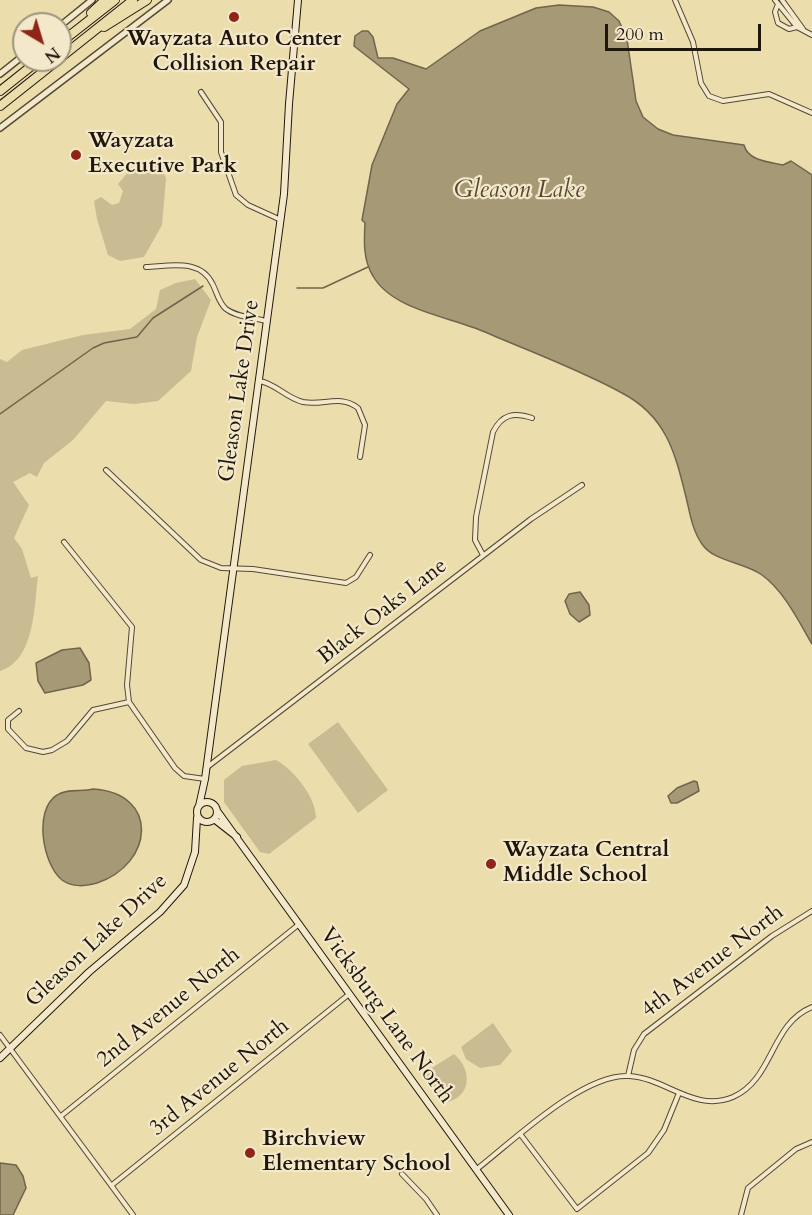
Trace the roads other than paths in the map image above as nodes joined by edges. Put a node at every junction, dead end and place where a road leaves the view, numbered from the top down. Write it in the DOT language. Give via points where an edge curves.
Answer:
graph roads {
  1 [pos="92,0"];
  2 [pos="105,0"];
  3 [pos="115,0"];
  4 [pos="133,0"];
  5 [pos="147,0"];
  6 [pos="168,0"];
  7 [pos="298,0"];
  8 [pos="675,0"];
  9 [pos="778,1"];
  10 [pos="72,16"];
  11 [pos="797,27"];
  12 [pos="803,30"];
  13 [pos="72,32"];
  14 [pos="72,34"];
  15 [pos="812,36"];
  16 [pos="87,37"];
  17 [pos="72,49"];
  18 [pos="12,64"];
  19 [pos="24,72"];
  20 [pos="43,72"];
  21 [pos="0,74"];
  22 [pos="0,91"];
  23 [pos="201,92"];
  24 [pos="0,106"];
  25 [pos="812,113"];
  26 [pos="0,128"];
  27 [pos="281,220"];
  28 [pos="146,267"];
  29 [pos="267,322"];
  30 [pos="260,381"];
  31 [pos="532,418"];
  32 [pos="360,457"];
  33 [pos="106,470"];
  34 [pos="582,485"];
  35 [pos="64,542"];
  36 [pos="370,555"];
  37 [pos="483,555"];
  38 [pos="233,570"];
  39 [pos="129,702"];
  40 [pos="19,711"];
  41 [pos="205,769"];
  42 [pos="204,782"];
  43 [pos="209,802"];
  44 [pos="199,806"];
  45 [pos="218,812"];
  46 [pos="213,818"];
  47 [pos="200,819"];
  48 [pos="237,837"];
  49 [pos="812,911"];
  50 [pos="298,926"];
  51 [pos="348,995"];
  52 [pos="812,1007"];
  53 [pos="0,1035"];
  54 [pos="10,1048"];
  55 [pos="0,1058"];
  56 [pos="628,1076"];
  57 [pos="678,1093"];
  58 [pos="61,1116"];
  59 [pos="520,1135"];
  60 [pos="812,1142"];
  61 [pos="476,1170"];
  62 [pos="402,1174"];
  63 [pos="112,1185"];
  64 [pos="133,1215"];
  65 [pos="437,1215"];
  66 [pos="509,1215"];
  67 [pos="741,1215"];
  1 -- 10 [label="street"];
  2 -- 13 [label="highway"];
  3 -- 14 [label="highway"];
  4 -- 16 [label="highway"];
  5 -- 16 [label="highway"];
  6 -- 26 [label="street"];
  7 -- 27 [label="main road, Gleason Lake Drive"];
  8 -- 25 [label="street" via="693,42 701,83 709,96 723,101 769,94"];
  9 -- 11 [label="street"];
  9 -- 11 [label="street" via="778,23 789,29"];
  9 -- 12 [label="street"];
  11 -- 12 [label="street"];
  12 -- 15 [label="street"];
  16 -- 17 [label="highway"];
  18 -- 21 [label="street"];
  19 -- 22 [label="highway"];
  20 -- 24 [label="highway"];
  23 -- 27 [label="street" via="221,122 221,152 236,195"];
  27 -- 29 [label="main road, Gleason Lake Drive"];
  28 -- 29 [label="street" via="198,268 209,278 226,309"];
  29 -- 30 [label="main road, Gleason Lake Drive"];
  30 -- 32 [label="street" via="302,402 344,400 357,407 365,425"];
  30 -- 38 [label="main road, Gleason Lake Drive"];
  31 -- 37 [label="street" via="507,416 493,432 476,517 475,540"];
  33 -- 38 [label="street" via="201,560"];
  34 -- 37 [label="street, Black Oaks Lane"];
  35 -- 39 [label="street" via="132,627"];
  36 -- 38 [label="street" via="356,578 346,583 252,569"];
  37 -- 41 [label="street, Black Oaks Lane"];
  38 -- 41 [label="main road, Gleason Lake Drive"];
  39 -- 40 [label="street" via="93,710 67,741 43,752 26,748 8,729 8,720"];
  39 -- 42 [label="street" via="175,768 184,776"];
  41 -- 42 [label="main road, Gleason Lake Drive"];
  42 -- 43 [label="main road, Gleason Lake Drive"];
  42 -- 44 [label="main road, Gleason Lake Drive"];
  43 -- 44 [label="main road"];
  43 -- 45 [label="main road" via="215,804"];
  44 -- 47 [label="main road" via="195,813"];
  45 -- 46 [label="main road"];
  45 -- 48 [label="main road, Vicksburg Lane North"];
  46 -- 47 [label="main road"];
  46 -- 48 [label="main road, Vicksburg Lane North"];
  47 -- 54 [label="main road, Gleason Lake Drive" via="184,885 160,912 89,972"];
  48 -- 50 [label="main road, Vicksburg Lane North"];
  49 -- 56 [label="street, 4th Avenue North" via="772,936 644,1034 634,1050"];
  50 -- 51 [label="main road, Vicksburg Lane North"];
  50 -- 58 [label="street, 2nd Avenue North"];
  51 -- 61 [label="main road, Vicksburg Lane North"];
  51 -- 63 [label="street, 3rd Avenue North"];
  52 -- 57 [label="street" via="792,1020 760,1076 742,1092 706,1102"];
  53 -- 54 [label="street"];
  54 -- 55 [label="main road, Gleason Lake Drive"];
  54 -- 58 [label="street"];
  56 -- 57 [label="street" via="659,1083"];
  56 -- 59 [label="street" via="606,1078 585,1087"];
  57 -- 59 [label="street" via="664,1130 648,1153 577,1209"];
  58 -- 63 [label="street"];
  59 -- 61 [label="street"];
  60 -- 67 [label="street" via="796,1149 748,1188"];
  61 -- 66 [label="main road, Vicksburg Lane North"];
  62 -- 65 [label="street"];
  63 -- 64 [label="street"];
}
